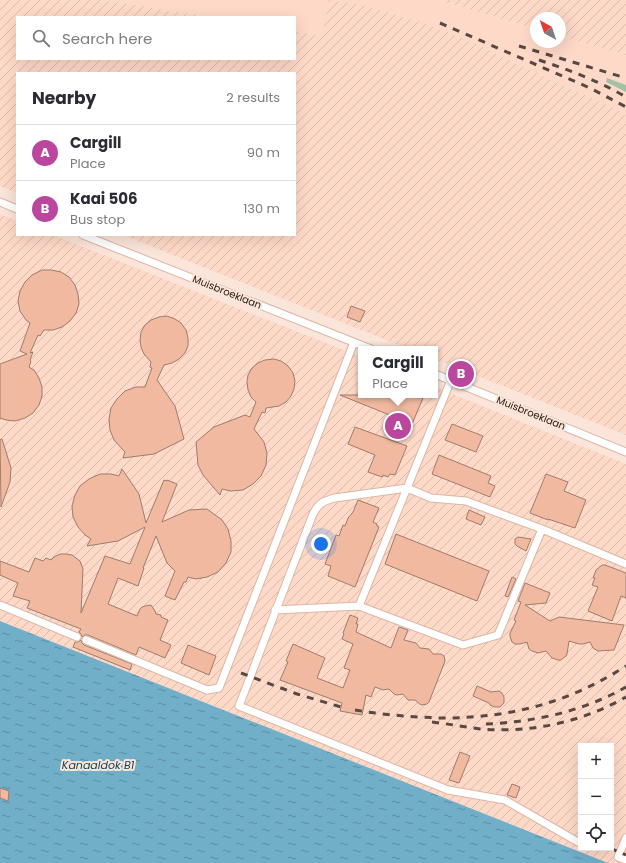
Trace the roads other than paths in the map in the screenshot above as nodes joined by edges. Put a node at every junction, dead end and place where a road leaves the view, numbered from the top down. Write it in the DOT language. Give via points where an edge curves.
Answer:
graph roads {
  1 [pos="0,202"];
  2 [pos="16,209"];
  3 [pos="86,236"];
  4 [pos="354,342"];
  5 [pos="364,346"];
  6 [pos="438,375"];
  7 [pos="451,380"];
  8 [pos="626,452"];
  9 [pos="407,488"];
  10 [pos="542,529"];
  11 [pos="626,564"];
  12 [pos="0,605"];
  13 [pos="359,606"];
  14 [pos="275,610"];
  15 [pos="77,637"];
  16 [pos="86,640"];
  17 [pos="626,838"];
  18 [pos="578,842"];
  19 [pos="626,860"];
  1 -- 2 [label="lane"];
  3 -- 4 [label="lane, Muisbroeklaan"];
  4 -- 5 [label="lane, Muisbroeklaan"];
  4 -- 16 [label="lane" via="219,688 207,690"];
  6 -- 7 [label="lane, Muisbroeklaan"];
  7 -- 8 [label="lane, Muisbroeklaan"];
  7 -- 9 [label="lane"];
  9 -- 10 [label="lane" via="431,498 466,501"];
  9 -- 13 [label="lane"];
  9 -- 14 [label="lane" via="335,498 318,506 312,514"];
  10 -- 11 [label="lane"];
  10 -- 13 [label="lane" via="498,635 463,645"];
  12 -- 15 [label="lane"];
  13 -- 14 [label="lane"];
  14 -- 18 [label="lane" via="239,706 448,790 505,800"];
  17 -- 19 [label="lane" via="618,857"];
}
